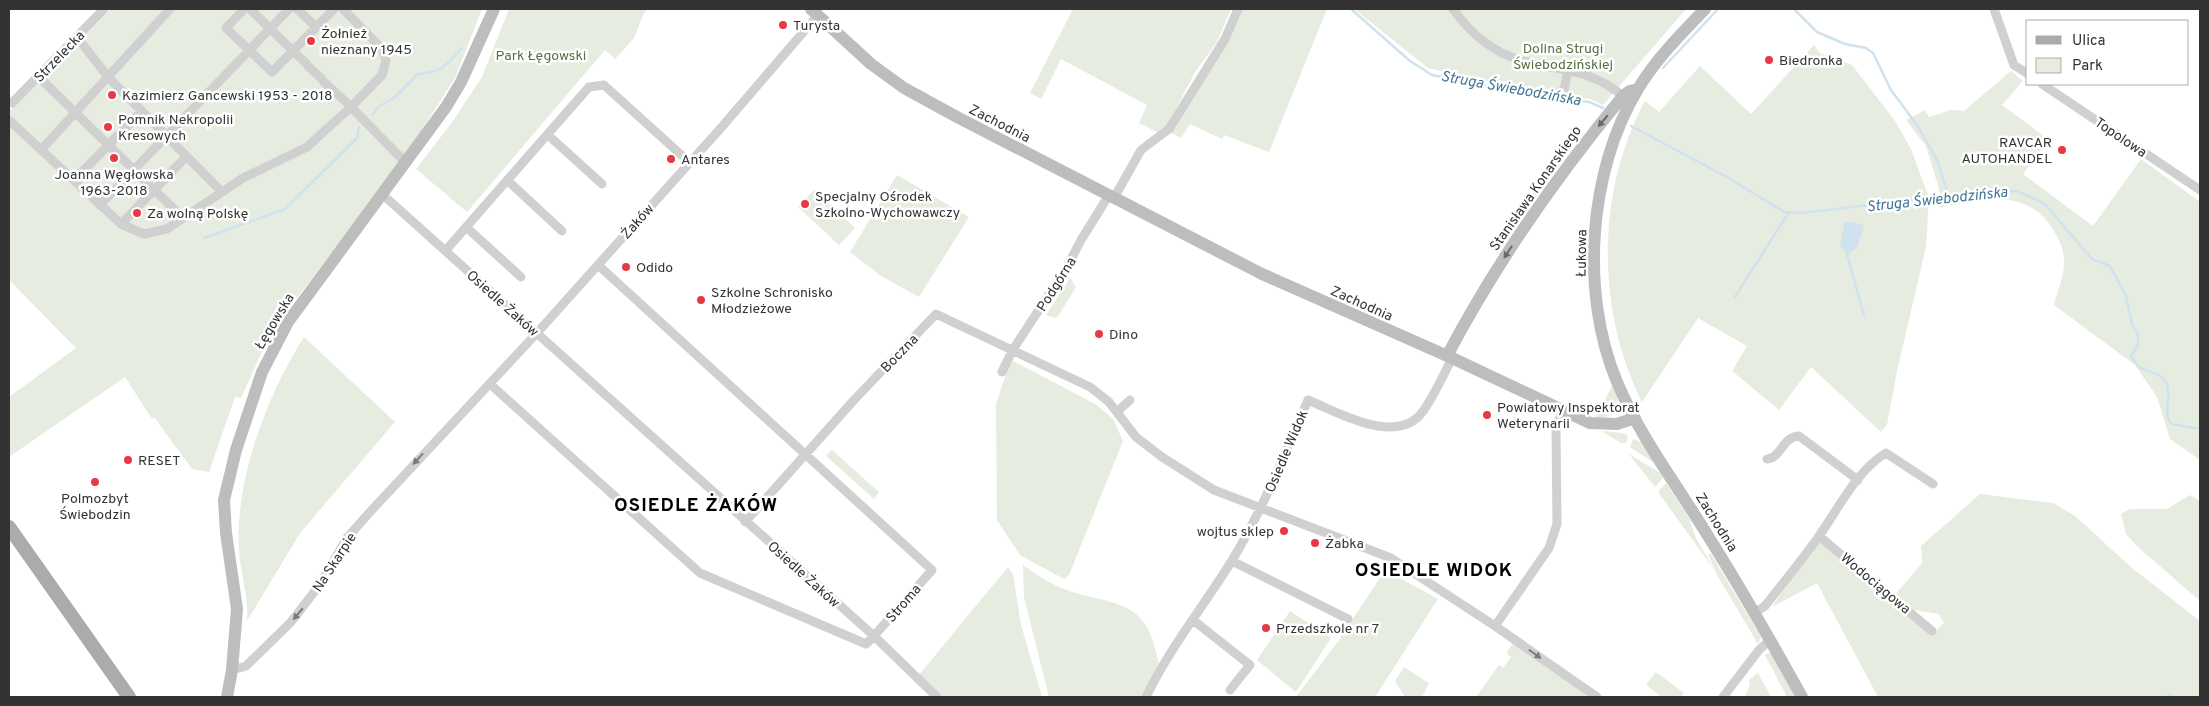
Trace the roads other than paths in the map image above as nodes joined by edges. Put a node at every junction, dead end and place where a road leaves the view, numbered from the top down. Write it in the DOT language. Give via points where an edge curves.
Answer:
graph roads {
  1 [pos="104,9"];
  2 [pos="170,9"];
  3 [pos="244,9"];
  4 [pos="250,9"];
  5 [pos="289,9"];
  6 [pos="297,9"];
  7 [pos="334,9"];
  8 [pos="343,9"];
  9 [pos="494,9"];
  10 [pos="1238,9"];
  11 [pos="1453,9"];
  12 [pos="1705,9"];
  13 [pos="1994,9"];
  14 [pos="814,12"];
  15 [pos="316,27"];
  16 [pos="270,28"];
  17 [pos="77,38"];
  18 [pos="249,50"];
  19 [pos="294,53"];
  20 [pos="1568,70"];
  21 [pos="2026,73"];
  22 [pos="39,77"];
  23 [pos="108,77"];
  24 [pos="2043,85"];
  25 [pos="1638,89"];
  26 [pos="1564,90"];
  27 [pos="1623,96"];
  28 [pos="12,103"];
  29 [pos="348,104"];
  30 [pos="142,111"];
  31 [pos="76,114"];
  32 [pos="10,121"];
  33 [pos="548,135"];
  34 [pos="165,136"];
  35 [pos="108,145"];
  36 [pos="42,150"];
  37 [pos="186,157"];
  38 [pos="689,162"];
  39 [pos="406,163"];
  40 [pos="133,170"];
  41 [pos="74,180"];
  42 [pos="507,180"];
  43 [pos="602,184"];
  44 [pos="154,189"];
  45 [pos="2200,190"];
  46 [pos="221,191"];
  47 [pos="382,194"];
  48 [pos="1112,196"];
  49 [pos="100,205"];
  50 [pos="183,218"];
  51 [pos="121,224"];
  52 [pos="466,227"];
  53 [pos="562,231"];
  54 [pos="446,250"];
  55 [pos="598,265"];
  56 [pos="521,276"];
  57 [pos="536,334"];
  58 [pos="1012,351"];
  59 [pos="1450,357"];
  60 [pos="1002,372"];
  61 [pos="490,384"];
  62 [pos="1130,400"];
  63 [pos="1562,411"];
  64 [pos="1117,412"];
  65 [pos="1635,418"];
  66 [pos="451,423"];
  67 [pos="805,454"];
  68 [pos="1767,459"];
  69 [pos="1858,480"];
  70 [pos="1933,484"];
  71 [pos="1262,508"];
  72 [pos="745,522"];
  73 [pos="9,527"];
  74 [pos="1819,536"];
  75 [pos="1232,561"];
  76 [pos="1754,613"];
  77 [pos="1348,619"];
  78 [pos="1193,620"];
  79 [pos="1495,626"];
  80 [pos="1932,631"];
  81 [pos="874,636"];
  82 [pos="1770,640"];
  83 [pos="232,670"];
  84 [pos="1230,690"];
  85 [pos="129,697"];
  86 [pos="227,697"];
  87 [pos="937,697"];
  88 [pos="1146,697"];
  89 [pos="1597,697"];
  90 [pos="1723,697"];
  91 [pos="1802,697"];
  1 -- 17 [label="street, Strzelecka"];
  2 -- 23 [label="street"];
  3 -- 18 [label="street" via="226,28"];
  4 -- 16 [label="street"];
  5 -- 16 [label="street"];
  6 -- 15 [label="street"];
  7 -- 15 [label="street"];
  8 -- 29 [label="street" via="382,49 386,60 382,75"];
  9 -- 39 [label="street, Łęgowska" via="461,82"];
  10 -- 48 [label="street, Podgórna" via="1225,39 1169,128 1136,158"];
  11 -- 20 [label="street" via="1472,31 1502,52 1524,61"];
  12 -- 25 [label="street, Stanisława Konarskiego" via="1667,50"];
  13 -- 21 [label="street" via="2014,65"];
  14 -- 38 [label="street, Żaków"];
  14 -- 48 [label="street, Zachodnia" via="871,64 904,88"];
  15 -- 19 [label="street"];
  16 -- 18 [label="street"];
  16 -- 19 [label="street"];
  17 -- 22 [label="street, Strzelecka"];
  17 -- 23 [label="street"];
  18 -- 19 [label="street" via="272,72"];
  18 -- 34 [label="street"];
  19 -- 29 [label="street"];
  20 -- 26 [label="street"];
  20 -- 27 [label="street" via="1595,77"];
  22 -- 28 [label="street, Strzelecka"];
  22 -- 31 [label="street"];
  23 -- 30 [label="street"];
  23 -- 31 [label="street"];
  24 -- 45 [label="street, Topolowa"];
  25 -- 27 [label="street, Stanisława Konarskiego"];
  25 -- 65 [label="street, Łukowa" via="1620,125 1608,162 1598,208 1594,259 1598,306 1607,352 1617,382"];
  27 -- 59 [label="street, Stanisława Konarskiego, one-way" via="1540,203 1486,286"];
  29 -- 39 [label="street"];
  29 -- 46 [label="street" via="307,147"];
  30 -- 34 [label="street"];
  30 -- 35 [label="street"];
  31 -- 35 [label="street"];
  31 -- 36 [label="street"];
  32 -- 36 [label="street"];
  33 -- 38 [label="street" via="589,87 604,85"];
  33 -- 42 [label="street"];
  33 -- 43 [label="street"];
  34 -- 37 [label="street"];
  34 -- 40 [label="street"];
  35 -- 40 [label="street"];
  35 -- 41 [label="street"];
  36 -- 41 [label="street"];
  37 -- 44 [label="street"];
  37 -- 46 [label="street"];
  38 -- 55 [label="street, Żaków"];
  39 -- 47 [label="street, Łęgowska"];
  40 -- 44 [label="street"];
  40 -- 49 [label="street"];
  41 -- 49 [label="street"];
  42 -- 52 [label="street"];
  42 -- 53 [label="street"];
  44 -- 50 [label="street"];
  44 -- 51 [label="street"];
  46 -- 50 [label="street"];
  47 -- 54 [label="street, Osiedle Żaków"];
  47 -- 83 [label="street, Łęgowska" via="277,340 262,372 240,439 226,490 224,511 238,609"];
  48 -- 58 [label="street, Podgórna"];
  48 -- 59 [label="street, Zachodnia" via="1289,287"];
  49 -- 51 [label="street"];
  50 -- 51 [label="street" via="167,230 153,233 139,233"];
  52 -- 54 [label="street"];
  52 -- 56 [label="street"];
  54 -- 57 [label="street, Osiedle Żaków"];
  55 -- 57 [label="street, Żaków"];
  55 -- 67 [label="street"];
  57 -- 61 [label="street, Żaków"];
  57 -- 72 [label="street, Osiedle Żaków"];
  58 -- 60 [label="street, Podgórna"];
  58 -- 64 [label="street, Osiedle Widok" via="1082,382 1102,395"];
  58 -- 67 [label="street, Boczna" via="936,314"];
  59 -- 63 [label="street, Zachodnia"];
  59 -- 71 [label="street, Osiedle Widok" via="1419,417 1400,426 1371,425 1308,400"];
  61 -- 66 [label="street, Żaków"];
  61 -- 81 [label="street, Osiedle Żaków" via="700,573 866,644"];
  62 -- 64 [label="street"];
  63 -- 65 [label="street, Zachodnia" via="1599,424 1617,424"];
  63 -- 79 [label="street" via="1556,428 1557,524 1554,536 1550,548"];
  64 -- 71 [label="street, Osiedle Widok" via="1149,448 1214,490"];
  65 -- 76 [label="street, Zachodnia"];
  66 -- 83 [label="street, Na Skarpie, one-way" via="347,538 318,587 291,622 246,666"];
  67 -- 72 [label="street"];
  67 -- 81 [label="street, Stroma" via="932,570"];
  68 -- 69 [label="street" via="1773,458 1791,438 1799,436"];
  69 -- 70 [label="street" via="1866,468 1886,452"];
  69 -- 74 [label="street"];
  71 -- 75 [label="street"];
  71 -- 79 [label="street, Osiedle Widok" via="1391,558"];
  72 -- 81 [label="street, Osiedle Żaków"];
  73 -- 85 [label="main road"];
  74 -- 76 [label="street" via="1765,606"];
  74 -- 80 [label="street, Wodociągowa"];
  75 -- 77 [label="street"];
  75 -- 78 [label="street"];
  76 -- 82 [label="street, Zachodnia"];
  78 -- 84 [label="street" via="1250,665"];
  78 -- 88 [label="street"];
  79 -- 89 [label="street, Osiedle Widok, one-way"];
  81 -- 87 [label="street"];
  82 -- 90 [label="street"];
  82 -- 91 [label="street, Zachodnia"];
  83 -- 86 [label="street, Łęgowska"];
}
